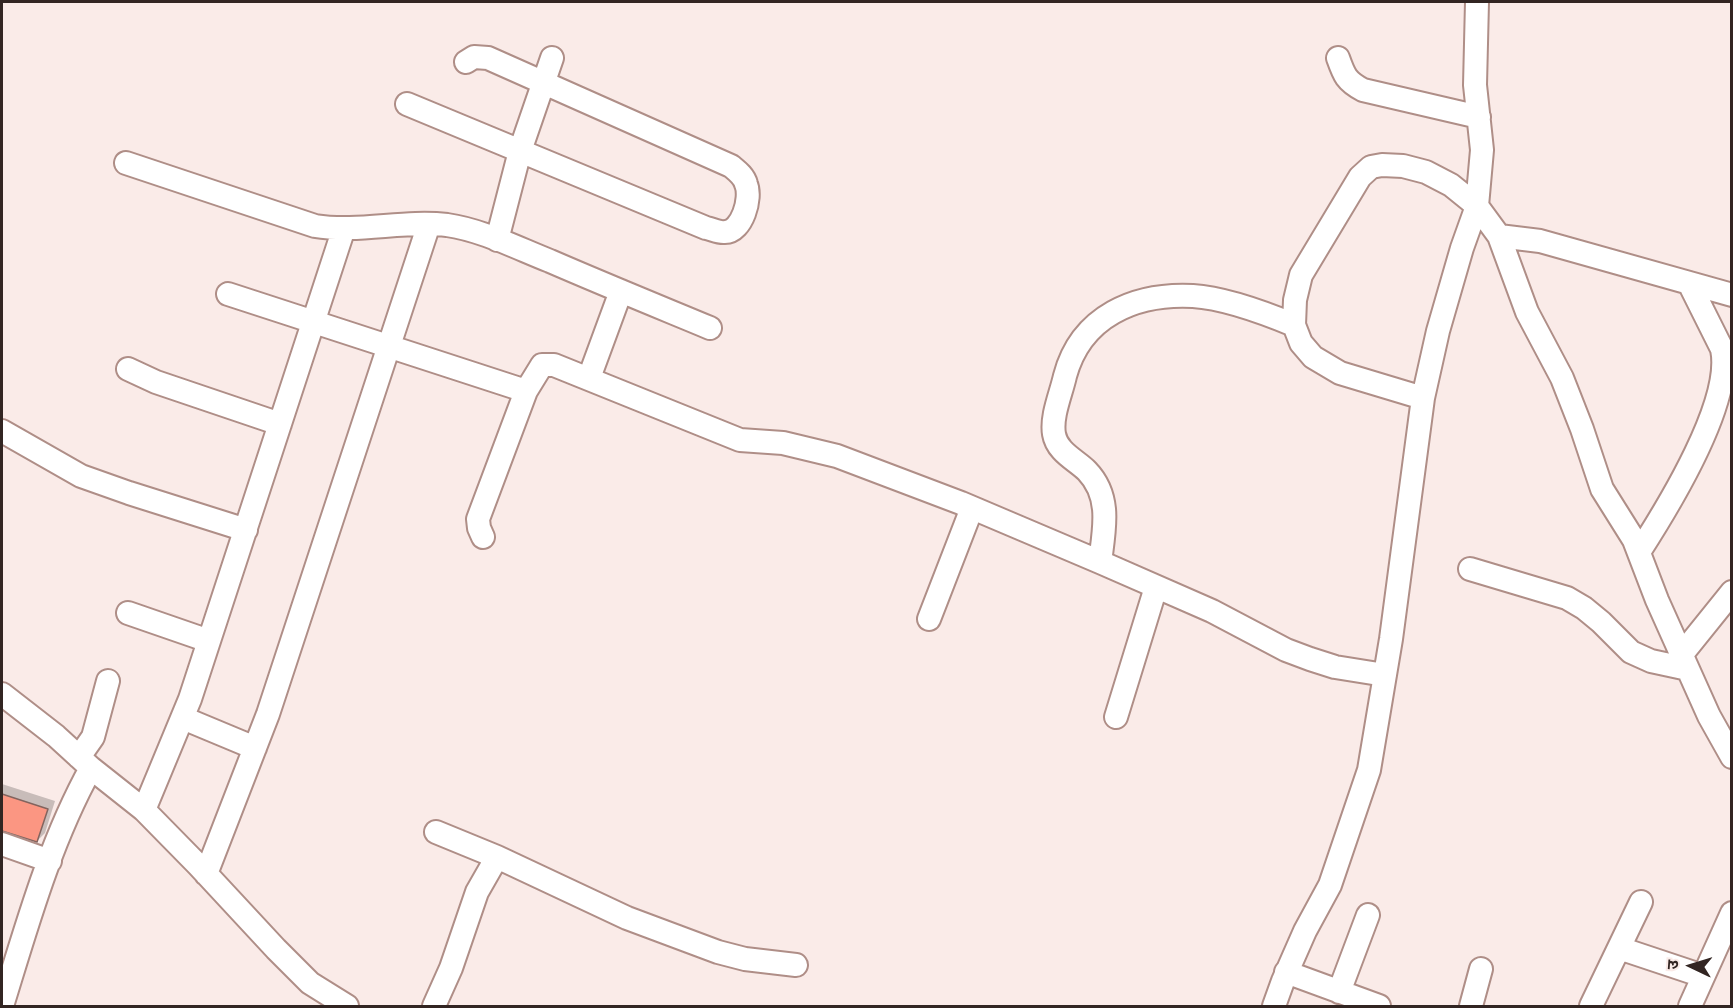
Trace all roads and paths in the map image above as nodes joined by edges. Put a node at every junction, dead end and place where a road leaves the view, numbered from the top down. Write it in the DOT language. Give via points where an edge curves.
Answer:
graph roads {
  1 [pos="1477,2"];
  2 [pos="552,58"];
  3 [pos="1338,58"];
  4 [pos="466,62"];
  5 [pos="544,83"];
  6 [pos="407,104"];
  7 [pos="1479,117"];
  8 [pos="520,151"];
  9 [pos="126,163"];
  10 [pos="1477,206"];
  11 [pos="429,224"];
  12 [pos="344,228"];
  13 [pos="1499,236"];
  14 [pos="497,240"];
  15 [pos="1689,283"];
  16 [pos="621,291"];
  17 [pos="228,294"];
  18 [pos="1731,296"];
  19 [pos="314,322"];
  20 [pos="1294,325"];
  21 [pos="710,328"];
  22 [pos="390,346"];
  23 [pos="128,369"];
  24 [pos="589,378"];
  25 [pos="526,391"];
  26 [pos="1423,398"];
  27 [pos="280,424"];
  28 [pos="2,432"];
  29 [pos="972,508"];
  30 [pos="246,530"];
  31 [pos="483,537"];
  32 [pos="1639,552"];
  33 [pos="1100,562"];
  34 [pos="1470,569"];
  35 [pos="1156,587"];
  36 [pos="1731,591"];
  37 [pos="128,613"];
  38 [pos="929,619"];
  39 [pos="209,641"];
  40 [pos="1685,662"];
  41 [pos="1385,675"];
  42 [pos="108,681"];
  43 [pos="2,694"];
  44 [pos="183,717"];
  45 [pos="1116,717"];
  46 [pos="255,748"];
  47 [pos="1731,757"];
  48 [pos="85,762"];
  49 [pos="144,810"];
  50 [pos="436,832"];
  51 [pos="2,844"];
  52 [pos="497,857"];
  53 [pos="50,861"];
  54 [pos="206,874"];
  55 [pos="1641,902"];
  56 [pos="1731,913"];
  57 [pos="1368,915"];
  58 [pos="1619,948"];
  59 [pos="10,951"];
  60 [pos="796,965"];
  61 [pos="1481,969"];
  62 [pos="1286,972"];
  63 [pos="1703,976"];
  64 [pos="1339,992"];
  65 [pos="2,1006"];
  66 [pos="347,1006"];
  67 [pos="434,1006"];
  68 [pos="1274,1006"];
  69 [pos="1379,1006"];
  70 [pos="1471,1006"];
  71 [pos="1591,1006"];
  72 [pos="1690,1006"];
  1 -- 7 [label="street" via="1475,85"];
  2 -- 5 [label="street"];
  3 -- 7 [label="street" via="1350,83 1363,90"];
  4 -- 5 [label="street" via="474,57 488,58"];
  5 -- 8 [label="street"];
  5 -- 8 [label="street" via="731,166 747,184 749,200 740,221 732,231 724,233"];
  6 -- 8 [label="street"];
  7 -- 10 [label="street" via="1482,150"];
  8 -- 14 [label="street"];
  9 -- 12 [label="street" via="290,219"];
  10 -- 13 [label="street"];
  10 -- 20 [label="street" via="1451,185 1426,172 1403,166 1371,167 1354,185 1301,275 1294,300"];
  10 -- 26 [label="street" via="1438,331"];
  11 -- 12 [label="street"];
  11 -- 14 [label="street" via="448,225"];
  11 -- 22 [label="street"];
  12 -- 19 [label="street"];
  13 -- 15 [label="street" via="1550,243"];
  13 -- 32 [label="street" via="1527,312 1562,378 1602,489"];
  14 -- 16 [label="street"];
  15 -- 18 [label="street"];
  15 -- 32 [label="street" via="1722,349 1725,378 1686,478"];
  16 -- 21 [label="street"];
  16 -- 24 [label="street"];
  17 -- 19 [label="street"];
  19 -- 22 [label="street"];
  19 -- 27 [label="street"];
  20 -- 26 [label="street" via="1301,343 1313,357 1341,374"];
  20 -- 33 [label="street" via="1262,312 1194,296 1128,304 1094,326 1076,348 1067,370 1054,435 1057,445 1098,485 1106,520"];
  22 -- 25 [label="street"];
  22 -- 46 [label="street"];
  23 -- 27 [label="street"];
  24 -- 25 [label="street" via="554,364 542,365"];
  24 -- 29 [label="street" via="740,440 810,448"];
  25 -- 31 [label="street" via="478,519"];
  26 -- 41 [label="street"];
  27 -- 30 [label="street"];
  28 -- 30 [label="street" via="81,476"];
  29 -- 33 [label="street"];
  29 -- 38 [label="street"];
  30 -- 39 [label="street"];
  32 -- 40 [label="street"];
  33 -- 35 [label="street"];
  34 -- 40 [label="street" via="1566,598 1601,622 1631,652 1651,661"];
  35 -- 41 [label="street" via="1286,650 1335,667"];
  35 -- 45 [label="street"];
  36 -- 40 [label="street"];
  37 -- 39 [label="street"];
  39 -- 44 [label="street"];
  40 -- 47 [label="street"];
  41 -- 62 [label="street" via="1369,770 1359,800 1330,885"];
  42 -- 48 [label="street"];
  43 -- 48 [label="street"];
  44 -- 46 [label="street"];
  44 -- 49 [label="street"];
  46 -- 54 [label="street"];
  48 -- 49 [label="street"];
  48 -- 53 [label="street"];
  49 -- 54 [label="street"];
  50 -- 52 [label="street"];
  51 -- 53 [label="street"];
  52 -- 60 [label="street" via="627,918 718,952"];
  52 -- 67 [label="street" via="477,892"];
  53 -- 59 [label="street"];
  54 -- 66 [label="street" via="310,983"];
  55 -- 58 [label="street"];
  56 -- 63 [label="street"];
  57 -- 64 [label="street"];
  58 -- 63 [label="street"];
  58 -- 71 [label="street"];
  59 -- 65 [label="street"];
  61 -- 70 [label="street"];
  62 -- 64 [label="street"];
  62 -- 68 [label="street"];
  63 -- 72 [label="street"];
  64 -- 69 [label="street"];
}
